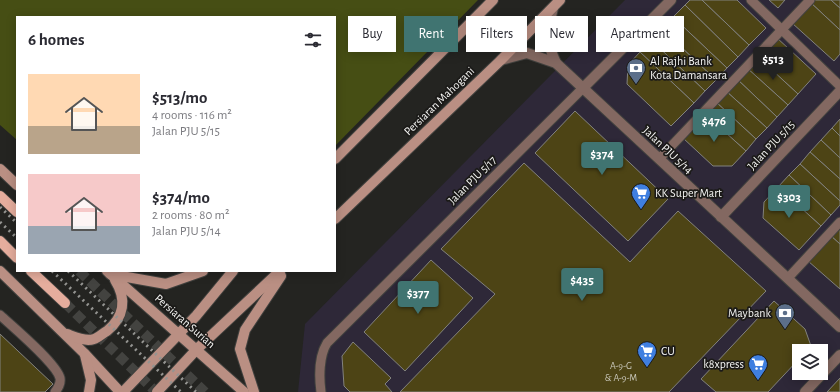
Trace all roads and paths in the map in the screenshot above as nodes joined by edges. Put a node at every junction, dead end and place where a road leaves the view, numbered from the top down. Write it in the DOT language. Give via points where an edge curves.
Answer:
graph roads {
  1 [pos="493,0"];
  2 [pos="560,0"];
  3 [pos="671,0"];
  4 [pos="751,0"];
  5 [pos="810,0"];
  6 [pos="553,8"];
  7 [pos="782,30"];
  8 [pos="501,60"];
  9 [pos="556,63"];
  10 [pos="840,86"];
  11 [pos="583,88"];
  12 [pos="840,92"];
  13 [pos="336,159"];
  14 [pos="659,159"];
  15 [pos="0,169"];
  16 [pos="16,184"];
  17 [pos="0,196"];
  18 [pos="16,211"];
  19 [pos="721,217"];
  20 [pos="336,218"];
  21 [pos="840,222"];
  22 [pos="0,241"];
  23 [pos="16,257"];
  24 [pos="0,271"];
  25 [pos="32,272"];
  26 [pos="109,272"];
  27 [pos="200,272"];
  28 [pos="232,272"];
  29 [pos="279,272"];
  30 [pos="283,272"];
  31 [pos="788,278"];
  32 [pos="65,303"];
  33 [pos="0,315"];
  34 [pos="840,327"];
  35 [pos="63,332"];
  36 [pos="179,333"];
  37 [pos="197,350"];
  38 [pos="84,353"];
  39 [pos="840,355"];
  40 [pos="55,392"];
  41 [pos="89,392"];
  42 [pos="120,392"];
  43 [pos="123,392"];
  44 [pos="157,392"];
  45 [pos="244,392"];
  46 [pos="254,392"];
  47 [pos="321,392"];
  48 [pos="806,392"];
  1 -- 13 [label="main road"];
  2 -- 6 [label="main road, Persiaran Mahogani"];
  3 -- 11 [label="street, Jalan PJU 5/17"];
  4 -- 7 [label="lane"];
  5 -- 7 [label="lane"];
  6 -- 8 [label="main road, Persiaran Mahogani"];
  6 -- 9 [label="street" via="548,26 548,44"];
  7 -- 10 [label="lane"];
  7 -- 14 [label="lane"];
  8 -- 9 [label="street, Jalan PJU 5/14" via="527,53"];
  8 -- 20 [label="main road, Persiaran Mahogani"];
  9 -- 11 [label="street, Jalan PJU 5/14"];
  11 -- 14 [label="street, Jalan PJU 5/14"];
  11 -- 47 [label="lane, Jalan PJU 5/17" via="327,343 323,349"];
  12 -- 19 [label="street, Jalan PJU 5/15"];
  14 -- 19 [label="street, Jalan PJU 5/14"];
  15 -- 16 [label="main road"];
  17 -- 18 [label="main road"];
  19 -- 31 [label="street, Jalan PJU 5/14"];
  21 -- 31 [label="lane"];
  22 -- 23 [label="main road"];
  24 -- 35 [label="main road"];
  25 -- 32 [label="main road"];
  26 -- 27 [label="main road" via="166,284"];
  26 -- 35 [label="main road" via="119,286 124,302 121,314 114,324 94,339 82,339"];
  26 -- 36 [label="main road, Persiaran Surian"];
  28 -- 36 [label="main road"];
  29 -- 37 [label="main road"];
  30 -- 46 [label="main road" via="245,330 240,348"];
  31 -- 34 [label="street, Jalan PJU 5/14"];
  33 -- 40 [label="lane" via="54,367 60,378 60,387"];
  35 -- 38 [label="main road"];
  36 -- 37 [label="main road, Persiaran Surian"];
  36 -- 43 [label="main road"];
  37 -- 44 [label="main road"];
  37 -- 45 [label="main road, Persiaran Surian"];
  38 -- 41 [label="main road" via="91,380"];
  38 -- 42 [label="main road"];
  39 -- 48 [label="street"];
}
